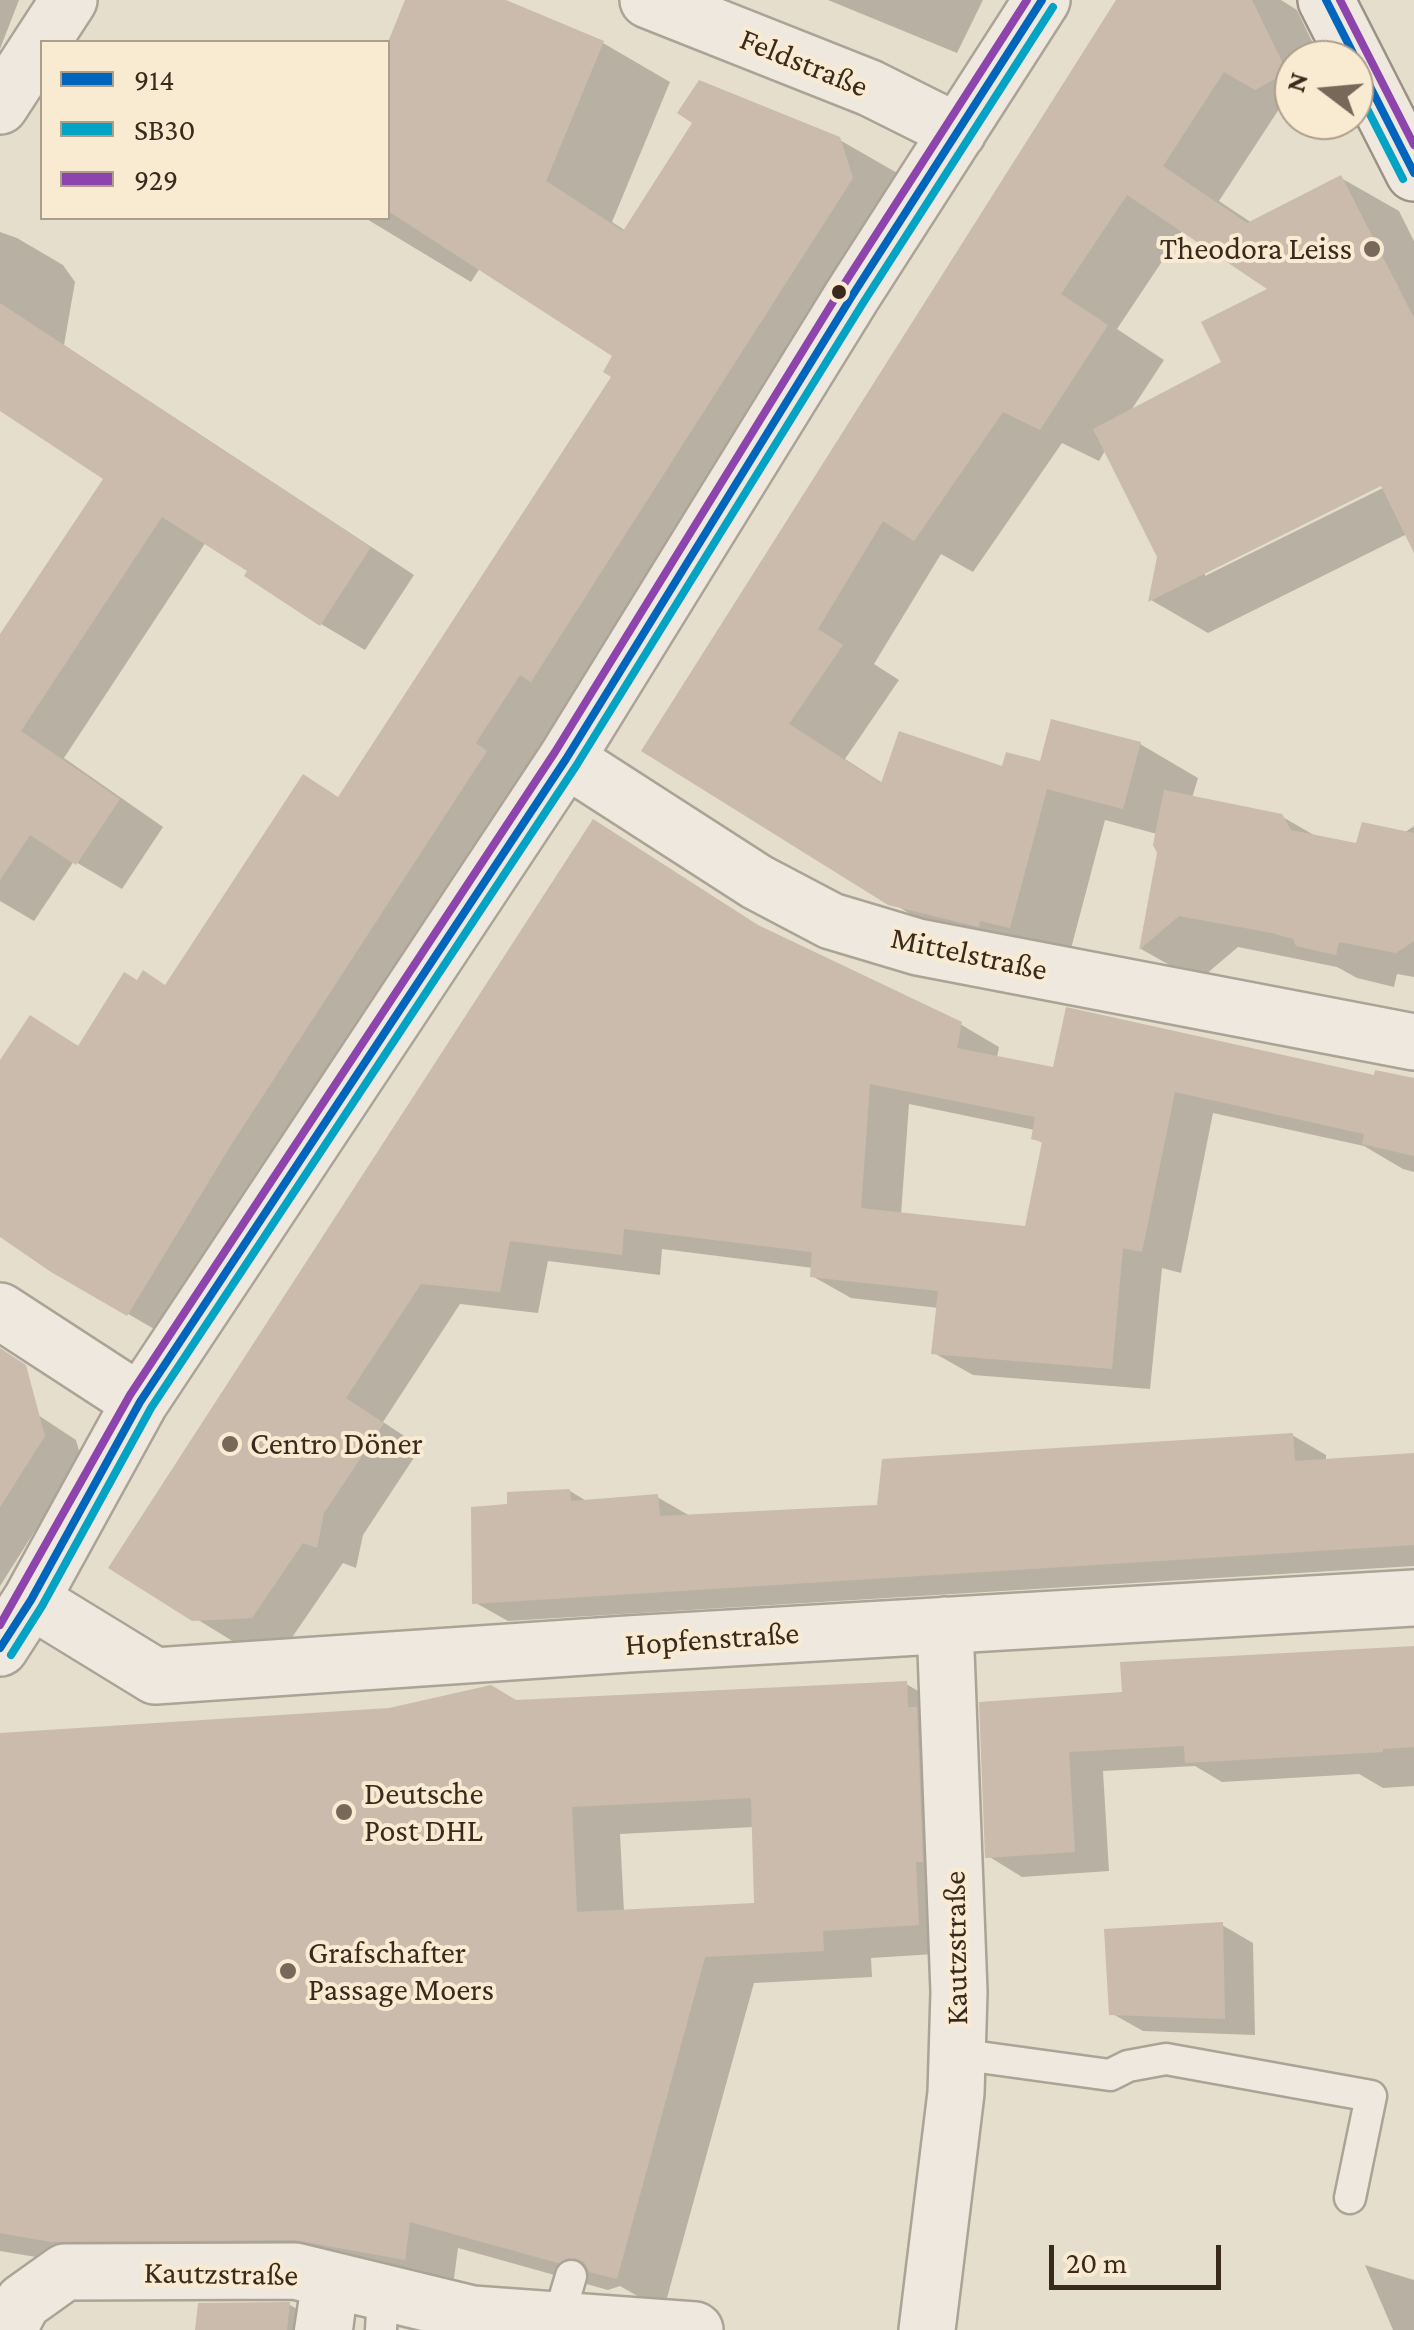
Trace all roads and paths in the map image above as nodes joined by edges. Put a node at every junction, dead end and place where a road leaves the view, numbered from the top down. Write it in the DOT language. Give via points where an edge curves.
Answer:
graph roads {
  1 [pos="69,0"];
  2 [pos="648,0"];
  3 [pos="1042,0"];
  4 [pos="1326,0"];
  5 [pos="50,40"];
  6 [pos="40,60"];
  7 [pos="16,109"];
  8 [pos="958,132"];
  9 [pos="1414,174"];
  10 [pos="566,759"];
  11 [pos="1414,1042"];
  12 [pos="0,1311"];
  13 [pos="140,1402"];
  14 [pos="1414,1598"];
  15 [pos="32,1600"];
  16 [pos="945,1624"];
  17 [pos="0,1648"];
  18 [pos="957,2054"];
  19 [pos="1350,2198"];
  20 [pos="369,2306"];
  21 [pos="8,2330"];
  22 [pos="310,2330"];
  23 [pos="696,2330"];
  24 [pos="927,2330"];
  1 -- 5 [label="street"];
  2 -- 8 [label="street, Feldstraße" via="870,88"];
  3 -- 8 [label="street"];
  4 -- 9 [label="street"];
  6 -- 7 [label="street"];
  8 -- 10 [label="street"];
  10 -- 11 [label="street, Mittelstraße" via="757,882 831,921 918,947"];
  10 -- 13 [label="street"];
  12 -- 13 [label="street"];
  13 -- 15 [label="street"];
  14 -- 16 [label="street, Hopfenstraße"];
  15 -- 16 [label="street, Hopfenstraße" via="155,1676"];
  15 -- 17 [label="street"];
  16 -- 18 [label="street, Kautzstraße"];
  18 -- 19 [label="lane" via="1110,2075 1166,2059 1371,2096"];
  18 -- 24 [label="street, Kautzstraße"];
  20 -- 21 [label="street, Kautzstraße" via="296,2271 65,2272 23,2302"];
  20 -- 22 [label="lane"];
  20 -- 23 [label="street, Kautzstraße" via="472,2314 564,2298"];
}
